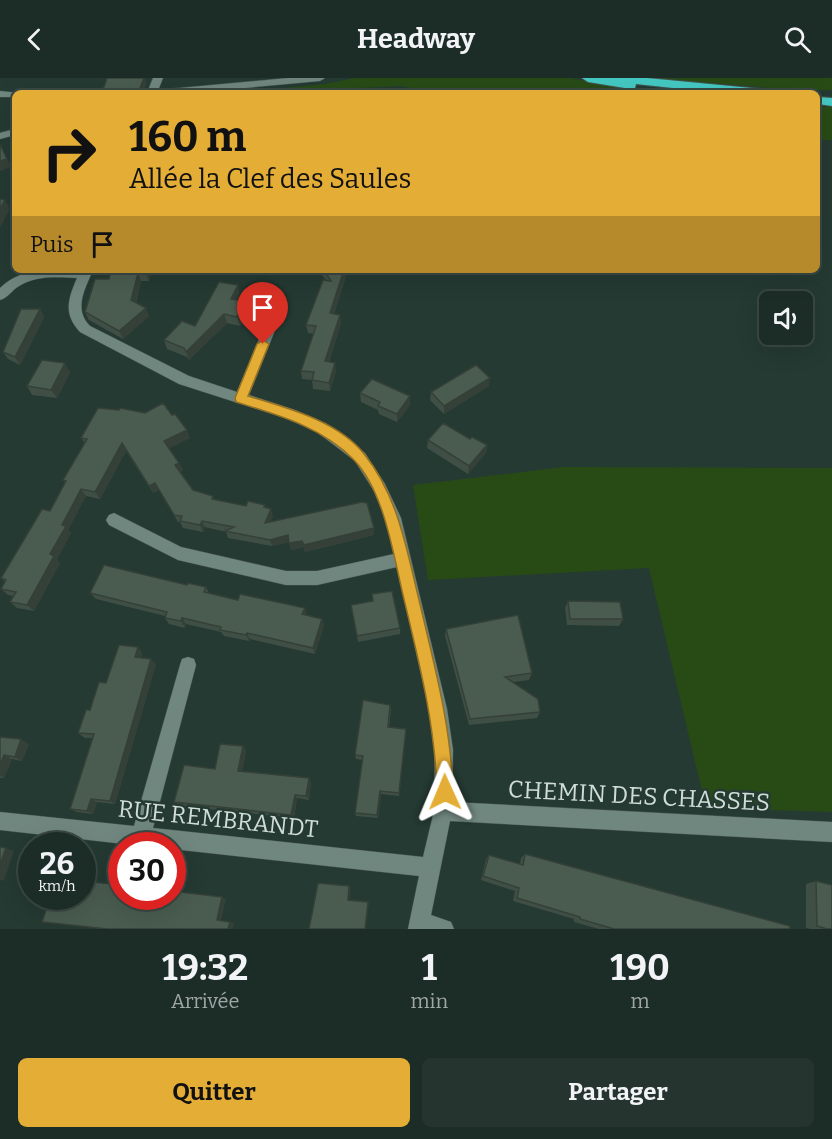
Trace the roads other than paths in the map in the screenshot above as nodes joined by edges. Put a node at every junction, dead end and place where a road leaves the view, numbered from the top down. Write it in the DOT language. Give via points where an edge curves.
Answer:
graph roads {
  1 [pos="320,78"];
  2 [pos="588,78"];
  3 [pos="619,78"];
  4 [pos="190,90"];
  5 [pos="671,90"];
  6 [pos="726,90"];
  7 [pos="60,273"];
  8 [pos="86,273"];
  9 [pos="0,296"];
  10 [pos="278,308"];
  11 [pos="241,398"];
  12 [pos="114,520"];
  13 [pos="402,559"];
  14 [pos="188,665"];
  15 [pos="443,811"];
  16 [pos="0,821"];
  17 [pos="108,832"];
  18 [pos="142,832"];
  19 [pos="832,832"];
  20 [pos="186,841"];
  21 [pos="431,868"];
  22 [pos="419,925"];
  23 [pos="444,929"];
  1 -- 4 [label="street"];
  2 -- 5 [label="highway"];
  3 -- 6 [label="highway"];
  7 -- 9 [label="street" via="35,274 14,283"];
  8 -- 11 [label="street" via="73,308 85,329 184,380"];
  10 -- 11 [label="street"];
  11 -- 13 [label="street" via="322,428 360,457 388,504"];
  12 -- 13 [label="street" via="178,553 286,578 317,578"];
  13 -- 15 [label="street" via="441,728"];
  14 -- 18 [label="street"];
  15 -- 19 [label="street, CHEMIN DES CHASSES"];
  15 -- 21 [label="street"];
  16 -- 17 [label="street, RUE REMBRANDT"];
  20 -- 21 [label="street, RUE REMBRANDT"];
  21 -- 22 [label="street"];
  22 -- 23 [label="street"];
}
